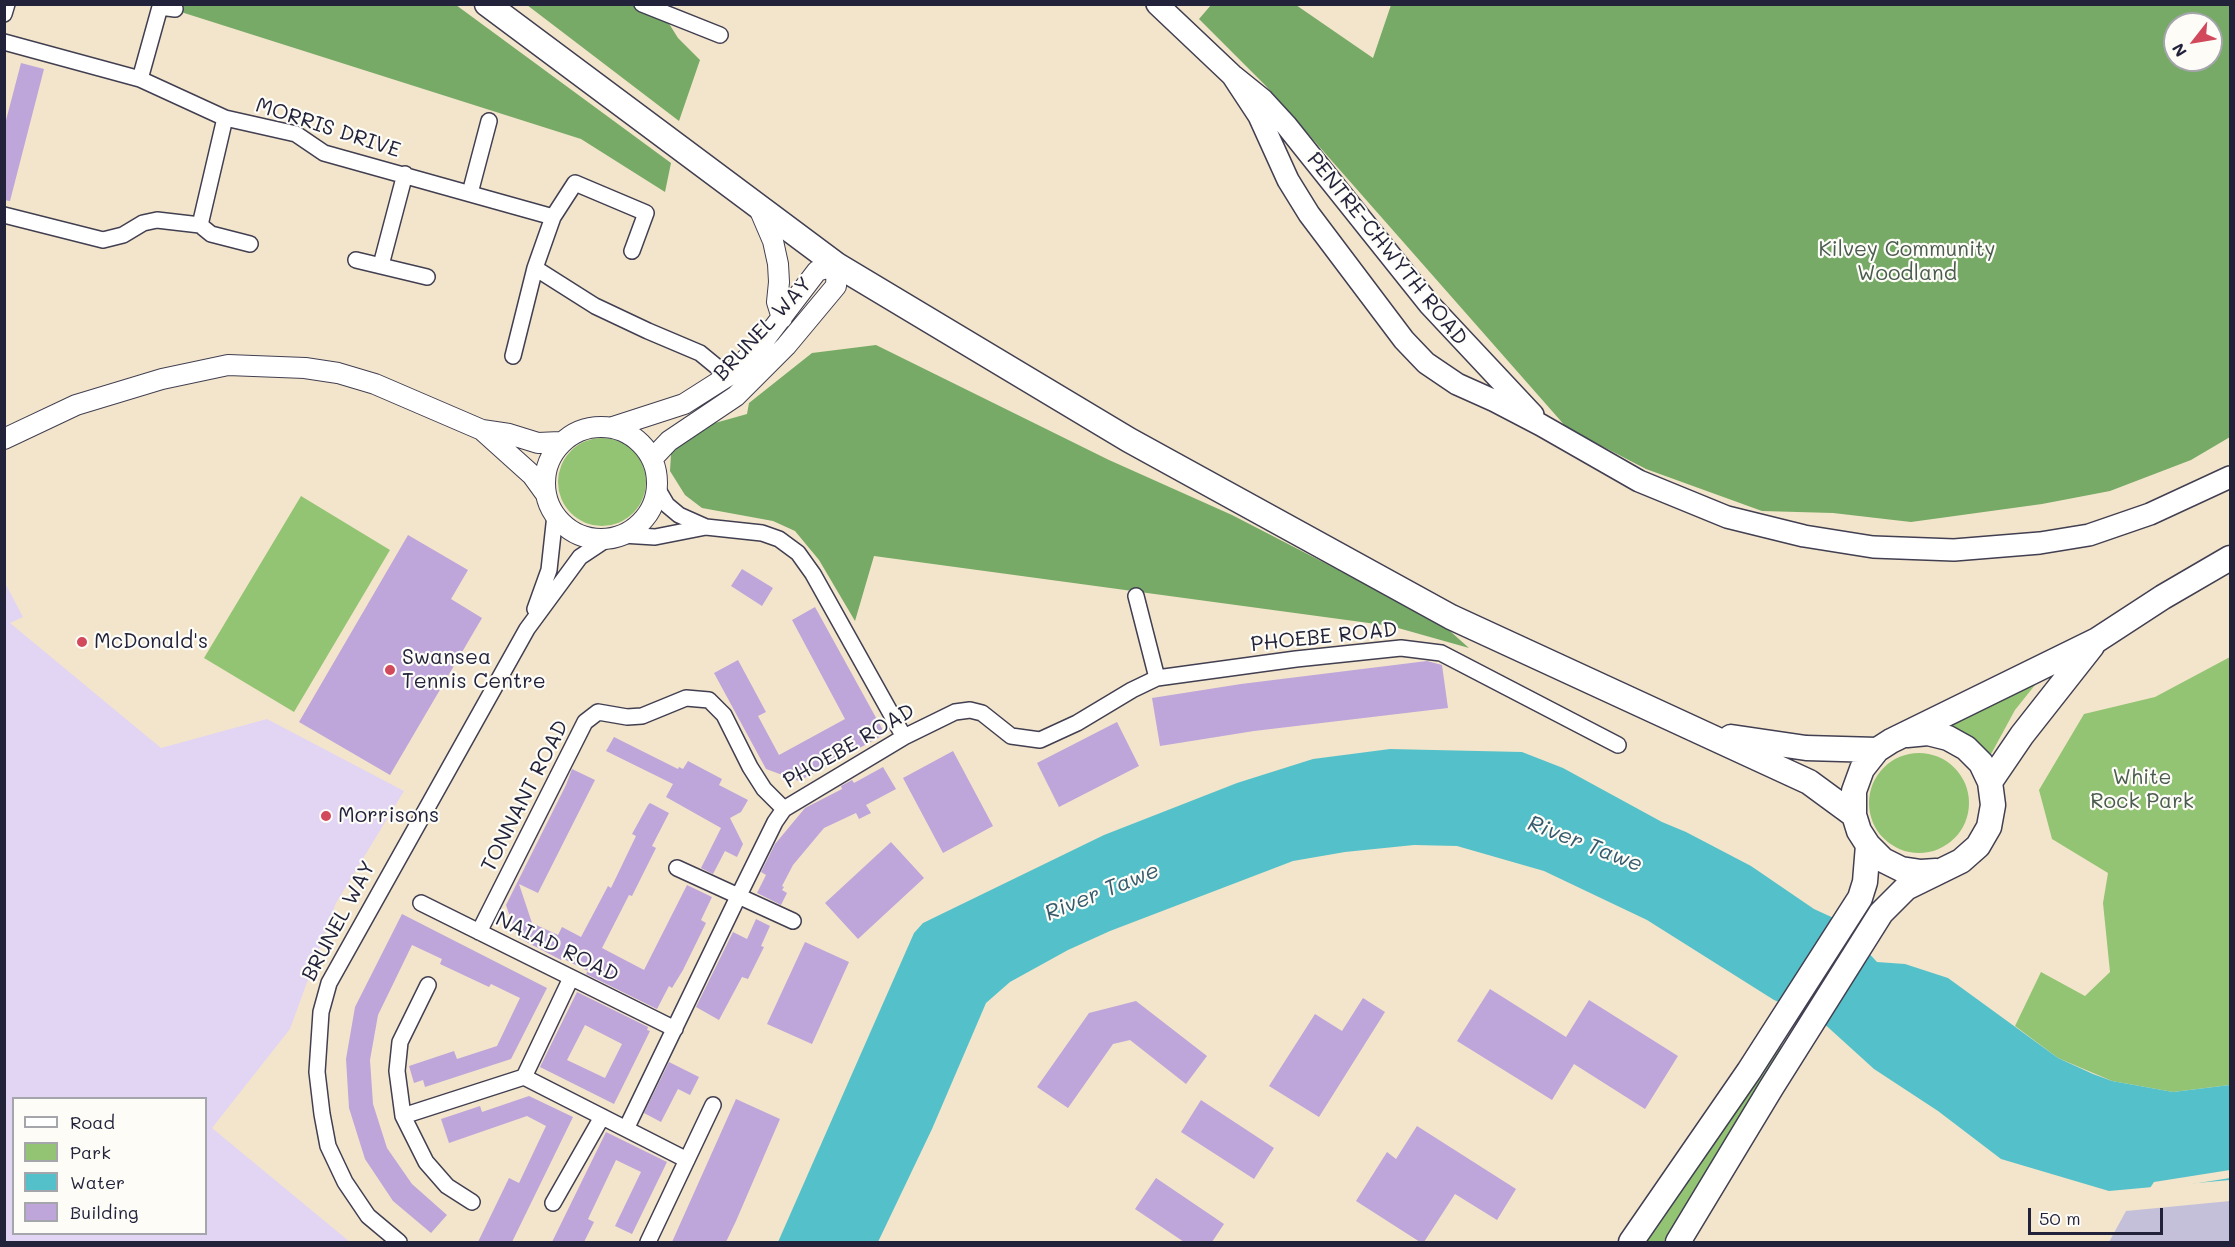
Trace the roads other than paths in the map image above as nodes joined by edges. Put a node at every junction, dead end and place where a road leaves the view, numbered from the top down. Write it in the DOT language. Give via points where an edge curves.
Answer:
graph roads {
  1 [pos="7,4"];
  2 [pos="487,4"];
  3 [pos="642,4"];
  4 [pos="1156,4"];
  5 [pos="175,9"];
  6 [pos="4,14"];
  7 [pos="720,35"];
  8 [pos="4,42"];
  9 [pos="1232,75"];
  10 [pos="140,79"];
  11 [pos="225,118"];
  12 [pos="489,121"];
  13 [pos="405,174"];
  14 [pos="470,193"];
  15 [pos="758,206"];
  16 [pos="4,215"];
  17 [pos="553,217"];
  18 [pos="200,225"];
  19 [pos="250,244"];
  20 [pos="632,250"];
  21 [pos="356,260"];
  22 [pos="837,264"];
  23 [pos="381,265"];
  24 [pos="536,268"];
  25 [pos="427,277"];
  26 [pos="782,318"];
  27 [pos="513,356"];
  28 [pos="728,376"];
  29 [pos="1541,425"];
  30 [pos="613,427"];
  31 [pos="482,430"];
  32 [pos="4,439"];
  33 [pos="560,442"];
  34 [pos="652,459"];
  35 [pos="2230,477"];
  36 [pos="657,488"];
  37 [pos="545,493"];
  38 [pos="555,515"];
  39 [pos="706,527"];
  40 [pos="614,537"];
  41 [pos="2230,558"];
  42 [pos="1136,596"];
  43 [pos="527,629"];
  44 [pos="2097,640"];
  45 [pos="1157,678"];
  46 [pos="1705,733"];
  47 [pos="1907,735"];
  48 [pos="904,737"];
  49 [pos="1618,745"];
  50 [pos="1877,750"];
  51 [pos="1990,782"];
  52 [pos="784,809"];
  53 [pos="1854,814"];
  54 [pos="1868,845"];
  55 [pos="677,868"];
  56 [pos="1941,870"];
  57 [pos="738,897"];
  58 [pos="421,903"];
  59 [pos="793,921"];
  60 [pos="479,932"];
  61 [pos="571,978"];
  62 [pos="428,985"];
  63 [pos="675,1029"];
  64 [pos="524,1077"];
  65 [pos="713,1105"];
  66 [pos="403,1116"];
  67 [pos="602,1117"];
  68 [pos="626,1129"];
  69 [pos="687,1161"];
  70 [pos="472,1202"];
  71 [pos="553,1203"];
  72 [pos="399,1242"];
  73 [pos="648,1242"];
  74 [pos="1631,1242"];
  75 [pos="1678,1242"];
  1 -- 6 [label="street"];
  2 -- 15 [label="main road"];
  3 -- 7 [label="street"];
  4 -- 9 [label="main road, PENTRE-CHWYTH ROAD"];
  5 -- 10 [label="street" via="160,7"];
  8 -- 10 [label="street, MORRIS DRIVE"];
  9 -- 29 [label="main road, PENTRE-CHWYTH ROAD" via="1286,125 1429,304"];
  9 -- 29 [label="main road, PENTRE-CHWYTH ROAD" via="1259,116 1288,180 1310,214 1404,340 1426,363 1457,384"];
  10 -- 11 [label="street, MORRIS DRIVE"];
  11 -- 13 [label="street, MORRIS DRIVE" via="296,134 324,153"];
  11 -- 18 [label="street"];
  12 -- 14 [label="street"];
  13 -- 14 [label="street, MORRIS DRIVE"];
  13 -- 23 [label="street, MORRIS DRIVE"];
  14 -- 17 [label="street, MORRIS DRIVE"];
  15 -- 22 [label="main road"];
  15 -- 26 [label="street" via="778,264 777,302"];
  16 -- 18 [label="street" via="103,240 157,220"];
  17 -- 20 [label="street" via="575,183 646,213"];
  17 -- 24 [label="street"];
  18 -- 19 [label="street" via="211,234"];
  21 -- 23 [label="street"];
  22 -- 26 [label="street, BRUNEL WAY" via="817,271"];
  22 -- 34 [label="street, BRUNEL WAY" via="836,286 786,346 736,396 678,434"];
  22 -- 46 [label="main road" via="1130,440 1450,616"];
  23 -- 25 [label="street"];
  24 -- 27 [label="street"];
  24 -- 28 [label="street" via="596,306 700,352"];
  26 -- 28 [label="street, BRUNEL WAY"];
  28 -- 30 [label="street, BRUNEL WAY" via="684,404"];
  29 -- 35 [label="main road, PENTRE-CHWYTH ROAD" via="1639,481 1727,517 1804,536 1873,547 1954,550 2089,535 2150,514"];
  30 -- 33 [label="street" via="594,426 576,431"];
  30 -- 34 [label="street" via="642,444"];
  31 -- 32 [label="street" via="375,384 338,373 228,365 162,379 76,405"];
  31 -- 33 [label="street" via="538,443"];
  31 -- 37 [label="street" via="532,475"];
  33 -- 37 [label="street" via="544,475"];
  34 -- 36 [label="street"];
  36 -- 39 [label="street" via="679,515"];
  36 -- 40 [label="street" via="646,516 635,527"];
  37 -- 38 [label="street"];
  38 -- 40 [label="street" via="577,534 591,539"];
  38 -- 43 [label="street, BRUNEL WAY" via="549,570"];
  39 -- 40 [label="street" via="656,537"];
  39 -- 48 [label="street" via="762,533 779,539 798,553"];
  40 -- 43 [label="street, BRUNEL WAY" via="580,557"];
  41 -- 44 [label="main road"];
  42 -- 45 [label="street"];
  43 -- 72 [label="street, BRUNEL WAY" via="329,982 321,1012 317,1072 328,1146 345,1182 368,1216"];
  44 -- 47 [label="main road"];
  44 -- 51 [label="main road"];
  45 -- 48 [label="street, PHOEBE ROAD" via="1040,740 1011,736 982,713 970,710 955,712"];
  45 -- 49 [label="street, PHOEBE ROAD" via="1401,648 1441,653"];
  46 -- 50 [label="main road" via="1806,748"];
  46 -- 53 [label="main road" via="1809,782"];
  47 -- 50 [label="main road"];
  47 -- 51 [label="main road" via="1928,733 1966,748 1981,763"];
  48 -- 52 [label="street, PHOEBE ROAD"];
  50 -- 53 [label="main road" via="1862,769 1854,791"];
  51 -- 56 [label="main road" via="1993,805 1989,827 1978,846 1961,861"];
  52 -- 57 [label="street, PHOEBE ROAD"];
  52 -- 60 [label="street, TONNANT ROAD" via="764,789 724,715 709,700 686,698 642,716 598,712 585,722"];
  53 -- 54 [label="main road"];
  54 -- 56 [label="main road" via="1883,860 1901,869"];
  54 -- 74 [label="main road" via="1860,898 1749,1071"];
  55 -- 57 [label="street"];
  56 -- 75 [label="main road" via="1906,888 1881,913"];
  57 -- 59 [label="street"];
  57 -- 63 [label="street, PHOEBE ROAD"];
  58 -- 60 [label="street, NAIAD ROAD"];
  60 -- 61 [label="street, NAIAD ROAD"];
  61 -- 63 [label="street, NAIAD ROAD"];
  61 -- 64 [label="street"];
  62 -- 66 [label="street" via="400,1042 397,1071"];
  63 -- 68 [label="street, PHOEBE ROAD"];
  64 -- 66 [label="street"];
  64 -- 67 [label="street"];
  65 -- 69 [label="street"];
  66 -- 70 [label="street" via="426,1162 447,1186"];
  67 -- 68 [label="street"];
  67 -- 71 [label="street"];
  68 -- 69 [label="street"];
  69 -- 73 [label="street"];
}
